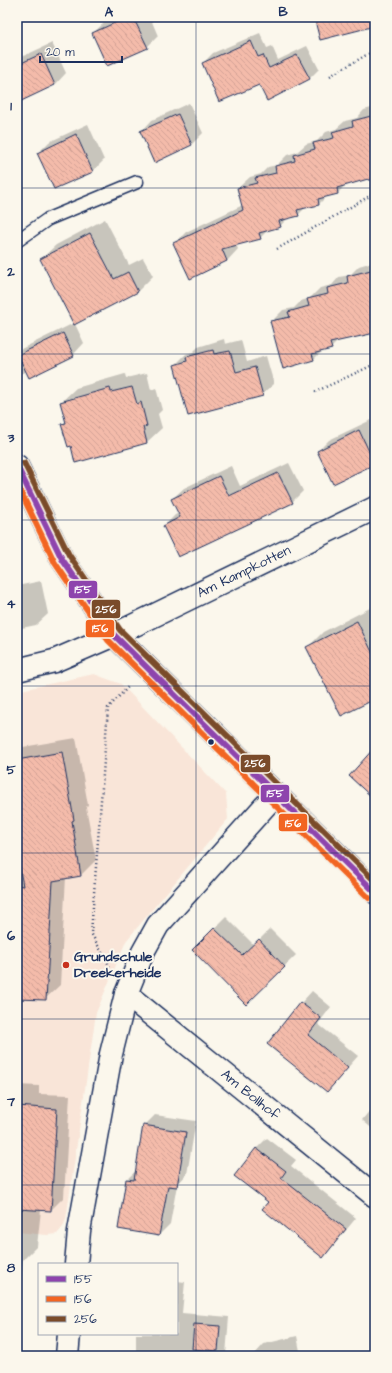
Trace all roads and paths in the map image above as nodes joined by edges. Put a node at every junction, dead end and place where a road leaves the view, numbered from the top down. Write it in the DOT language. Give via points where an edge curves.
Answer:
graph roads {
  1 [pos="375,50"];
  2 [pos="330,76"];
  3 [pos="137,182"];
  4 [pos="375,193"];
  5 [pos="17,241"];
  6 [pos="277,250"];
  7 [pos="375,364"];
  8 [pos="315,392"];
  9 [pos="17,466"];
  10 [pos="375,508"];
  11 [pos="114,635"];
  12 [pos="147,669"];
  13 [pos="17,670"];
  14 [pos="274,795"];
  15 [pos="375,892"];
  16 [pos="126,994"];
  17 [pos="375,1196"];
  18 [pos="76,1263"];
  19 [pos="69,1335"];
  20 [pos="67,1356"];
  1 -- 2 [label="path"];
  3 -- 5 [label="lane" via="48,219"];
  4 -- 6 [label="path"];
  7 -- 8 [label="path"];
  9 -- 11 [label="street" via="62,559"];
  10 -- 11 [label="street, Am Kampkotten"];
  11 -- 12 [label="street"];
  11 -- 13 [label="street, Am Kampkotten" via="54,661"];
  12 -- 14 [label="street"];
  12 -- 16 [label="path" via="108,708 91,933"];
  14 -- 15 [label="street"];
  14 -- 16 [label="street" via="158,925 143,952"];
  16 -- 17 [label="street, Am Bollhof"];
  16 -- 18 [label="street" via="111,1054 79,1231"];
  19 -- 20 [label="street"];
}
